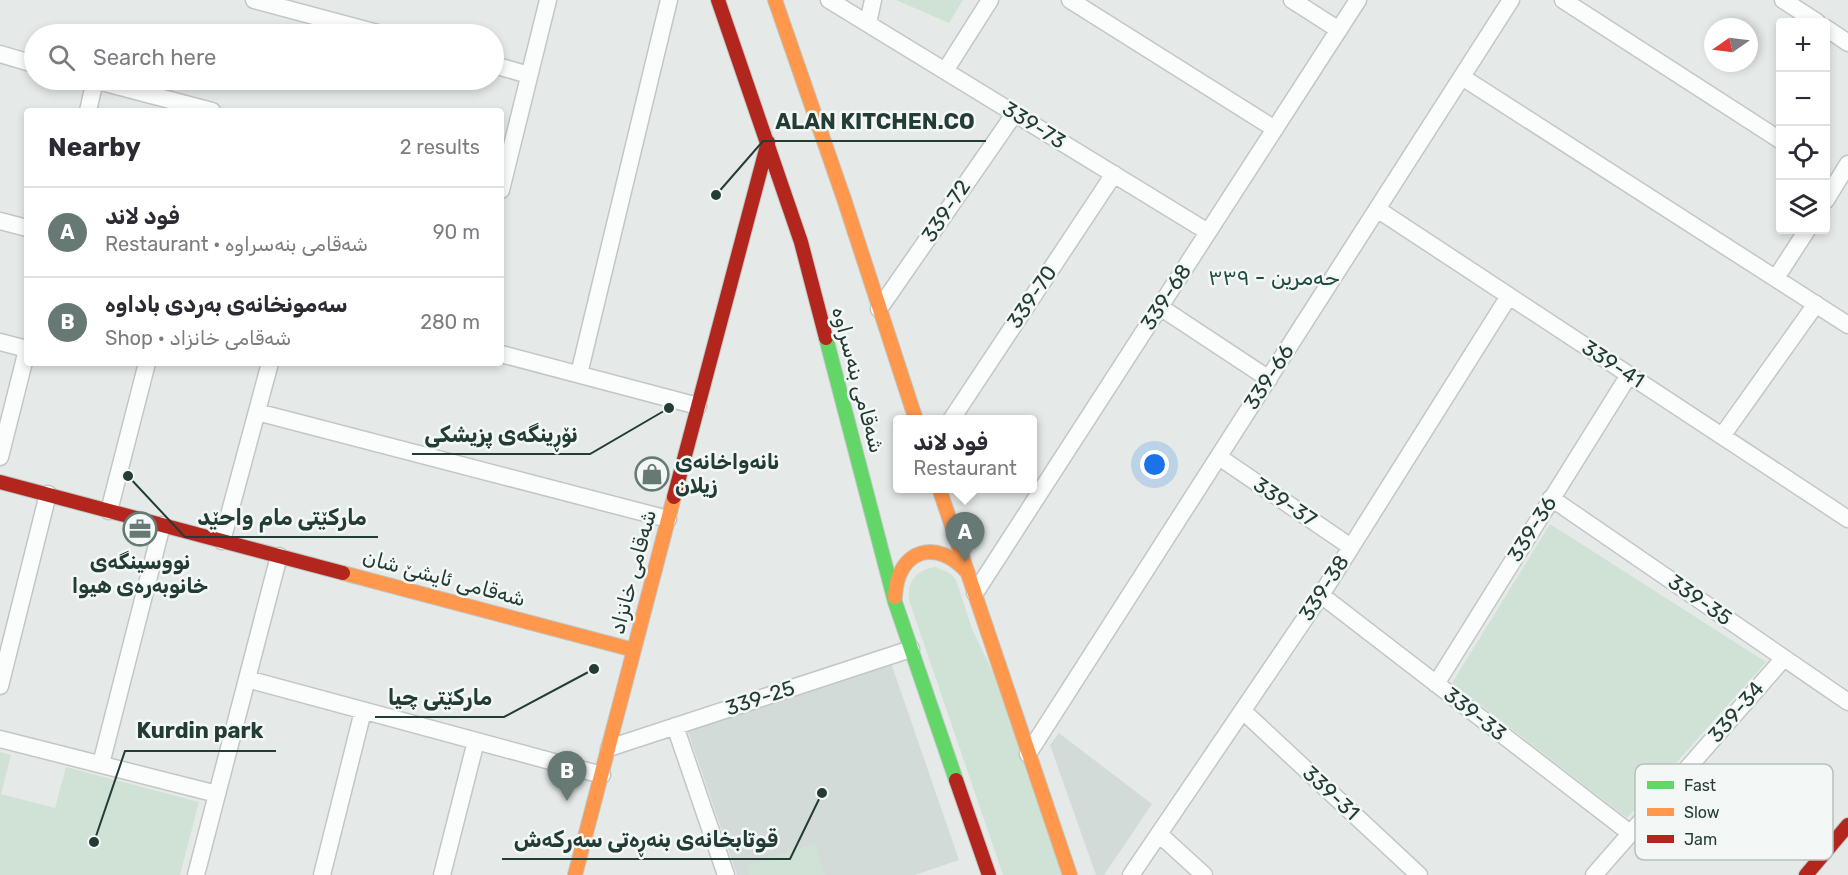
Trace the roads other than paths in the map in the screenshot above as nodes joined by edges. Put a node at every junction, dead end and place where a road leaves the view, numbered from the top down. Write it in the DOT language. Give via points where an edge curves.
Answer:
graph roads {
  1 [pos="254,0"];
  2 [pos="548,0"];
  3 [pos="669,0"];
  4 [pos="718,0"];
  5 [pos="775,0"];
  6 [pos="829,0"];
  7 [pos="873,0"];
  8 [pos="990,0"];
  9 [pos="1070,0"];
  10 [pos="1292,0"];
  11 [pos="1358,0"];
  12 [pos="1510,0"];
  13 [pos="1563,0"];
  14 [pos="1783,0"];
  15 [pos="1814,0"];
  16 [pos="1810,18"];
  17 [pos="1811,18"];
  18 [pos="868,23"];
  19 [pos="344,24"];
  20 [pos="1339,30"];
  21 [pos="1830,31"];
  22 [pos="1848,43"];
  23 [pos="0,54"];
  24 [pos="24,61"];
  25 [pos="504,68"];
  26 [pos="945,71"];
  27 [pos="529,75"];
  28 [pos="1462,77"];
  29 [pos="92,90"];
  30 [pos="133,90"];
  31 [pos="88,108"];
  32 [pos="201,108"];
  33 [pos="1014,113"];
  34 [pos="1275,129"];
  35 [pos="1776,137"];
  36 [pos="768,142"];
  37 [pos="1838,170"];
  38 [pos="1114,174"];
  39 [pos="504,177"];
  40 [pos="1830,190"];
  41 [pos="1377,209"];
  42 [pos="0,221"];
  43 [pos="24,227"];
  44 [pos="1208,232"];
  45 [pos="1804,234"];
  46 [pos="1776,278"];
  47 [pos="1509,296"];
  48 [pos="1816,304"];
  49 [pos="1160,307"];
  50 [pos="879,309"];
  51 [pos="1848,325"];
  52 [pos="0,342"];
  53 [pos="24,349"];
  54 [pos="504,355"];
  55 [pos="24,362"];
  56 [pos="146,366"];
  57 [pos="269,366"];
  58 [pos="579,374"];
  59 [pos="1629,375"];
  60 [pos="1269,379"];
  61 [pos="698,406"];
  62 [pos="256,412"];
  63 [pos="914,415"];
  64 [pos="954,415"];
  65 [pos="1722,436"];
  66 [pos="0,457"];
  67 [pos="1219,457"];
  68 [pos="0,482"];
  69 [pos="940,493"];
  70 [pos="48,494"];
  71 [pos="1551,498"];
  72 [pos="109,511"];
  73 [pos="668,519"];
  74 [pos="1848,519"];
  75 [pos="162,525"];
  76 [pos="222,541"];
  77 [pos="1351,547"];
  78 [pos="279,556"];
  79 [pos="968,573"];
  80 [pos="975,593"];
  81 [pos="1321,595"];
  82 [pos="896,603"];
  83 [pos="911,649"];
  84 [pos="634,650"];
  85 [pos="1784,658"];
  86 [pos="247,679"];
  87 [pos="1436,684"];
  88 [pos="0,686"];
  89 [pos="1848,702"];
  90 [pos="363,711"];
  91 [pos="1243,711"];
  92 [pos="675,726"];
  93 [pos="0,739"];
  94 [pos="476,741"];
  95 [pos="609,748"];
  96 [pos="1028,754"];
  97 [pos="1691,764"];
  98 [pos="101,765"];
  99 [pos="602,775"];
  100 [pos="217,794"];
  101 [pos="1848,825"];
  102 [pos="1635,827"];
  103 [pos="1630,833"];
  104 [pos="1159,834"];
  105 [pos="1833,843"];
  106 [pos="1819,860"];
  107 [pos="987,874"];
  108 [pos="196,875"];
  109 [pos="322,875"];
  110 [pos="442,875"];
  111 [pos="575,875"];
  112 [pos="726,875"];
  113 [pos="1070,875"];
  114 [pos="1131,875"];
  115 [pos="1204,875"];
  116 [pos="1419,875"];
  117 [pos="1594,875"];
  118 [pos="1806,875"];
  1 -- 19 [label="street"];
  2 -- 27 [label="street"];
  3 -- 58 [label="street"];
  4 -- 36 [label="main road, شەقامی بنەسراوە"];
  5 -- 50 [label="main road, شەقامی بنەسراوە"];
  6 -- 18 [label="street, 339-73"];
  7 -- 18 [label="street"];
  8 -- 26 [label="street"];
  9 -- 34 [label="street"];
  10 -- 20 [label="street"];
  11 -- 20 [label="street, 339-68"];
  12 -- 28 [label="street, 339-66"];
  13 -- 35 [label="street"];
  14 -- 16 [label="street"];
  15 -- 17 [label="street"];
  18 -- 26 [label="street, 339-73"];
  20 -- 34 [label="street, 339-68"];
  21 -- 22 [label="street"];
  23 -- 24 [label="street"];
  25 -- 27 [label="street"];
  26 -- 33 [label="street, 339-73"];
  27 -- 39 [label="street"];
  28 -- 41 [label="street, 339-66"];
  28 -- 46 [label="street"];
  29 -- 31 [label="street"];
  30 -- 32 [label="street"];
  33 -- 38 [label="street, 339-73"];
  33 -- 50 [label="street, 339-72"];
  34 -- 44 [label="street, 339-68"];
  36 -- 61 [label="main road, شەقامی خانزاد"];
  36 -- 82 [label="main road, شەقامی بنەسراوە" via="801,242"];
  37 -- 40 [label="street"];
  38 -- 44 [label="street, 339-73"];
  38 -- 64 [label="street, 339-70"];
  41 -- 47 [label="street, 339-41"];
  41 -- 60 [label="street, 339-66"];
  42 -- 43 [label="street"];
  44 -- 49 [label="street, 339-68"];
  45 -- 46 [label="street"];
  46 -- 48 [label="street"];
  47 -- 59 [label="street, 339-41"];
  47 -- 77 [label="street, 339-38"];
  48 -- 51 [label="street"];
  48 -- 65 [label="street"];
  49 -- 60 [label="street"];
  49 -- 80 [label="street, 339-68"];
  50 -- 63 [label="main road, شەقامی بنەسراوە"];
  52 -- 53 [label="street"];
  54 -- 58 [label="street"];
  55 -- 66 [label="street"];
  56 -- 72 [label="street"];
  57 -- 62 [label="street"];
  58 -- 61 [label="street"];
  59 -- 65 [label="street, 339-41"];
  59 -- 71 [label="street, 339-36"];
  60 -- 67 [label="street, 339-66"];
  61 -- 73 [label="main road, شەقامی خانزاد"];
  62 -- 73 [label="street"];
  62 -- 76 [label="street"];
  65 -- 74 [label="street, 339-41"];
  67 -- 77 [label="street, 339-37"];
  67 -- 96 [label="street, 339-66"];
  68 -- 70 [label="main road, شەقامی ئایشێ شان"];
  69 -- 79 [label="main road"];
  70 -- 72 [label="main road, شەقامی ئایشێ شان"];
  70 -- 88 [label="street"];
  71 -- 85 [label="street, 339-35"];
  71 -- 87 [label="street, 339-36"];
  72 -- 75 [label="main road, شەقامی ئایشێ شان"];
  73 -- 84 [label="main road, شەقامی خانزاد"];
  75 -- 76 [label="main road, شەقامی ئایشێ شان"];
  75 -- 98 [label="street"];
  76 -- 78 [label="main road, شەقامی ئایشێ شان"];
  77 -- 81 [label="street, 339-38"];
  78 -- 84 [label="main road, شەقامی ئایشێ شان"];
  78 -- 86 [label="street"];
  79 -- 80 [label="main road"];
  79 -- 82 [label="main road" via="959,561 944,553 916,555 897,576"];
  80 -- 96 [label="main road"];
  81 -- 87 [label="street, 339-33"];
  81 -- 91 [label="street, 339-38"];
  82 -- 83 [label="main road, شەقامی بنەسراوە"];
  83 -- 92 [label="street, 339-25"];
  83 -- 107 [label="main road, شەقامی بنەسراوە"];
  84 -- 95 [label="main road, شەقامی خانزاد"];
  85 -- 89 [label="street, 339-35"];
  85 -- 97 [label="street, 339-34"];
  86 -- 90 [label="street"];
  86 -- 100 [label="street"];
  87 -- 103 [label="street, 339-33"];
  90 -- 94 [label="street"];
  90 -- 109 [label="street"];
  91 -- 104 [label="street, 339-38"];
  91 -- 116 [label="street, 339-31"];
  92 -- 95 [label="street, 339-25"];
  92 -- 112 [label="street"];
  93 -- 98 [label="street"];
  94 -- 99 [label="street"];
  94 -- 110 [label="street"];
  95 -- 99 [label="main road, شەقامی خانزاد"];
  96 -- 113 [label="main road"];
  98 -- 100 [label="street"];
  99 -- 111 [label="main road, شەقامی خانزاد"];
  100 -- 108 [label="street"];
  101 -- 105 [label="main road"];
  102 -- 103 [label="street, 339-34"];
  103 -- 117 [label="street, 339-34"];
  104 -- 114 [label="street, 339-38"];
  104 -- 115 [label="street"];
  106 -- 118 [label="main road"];
}
